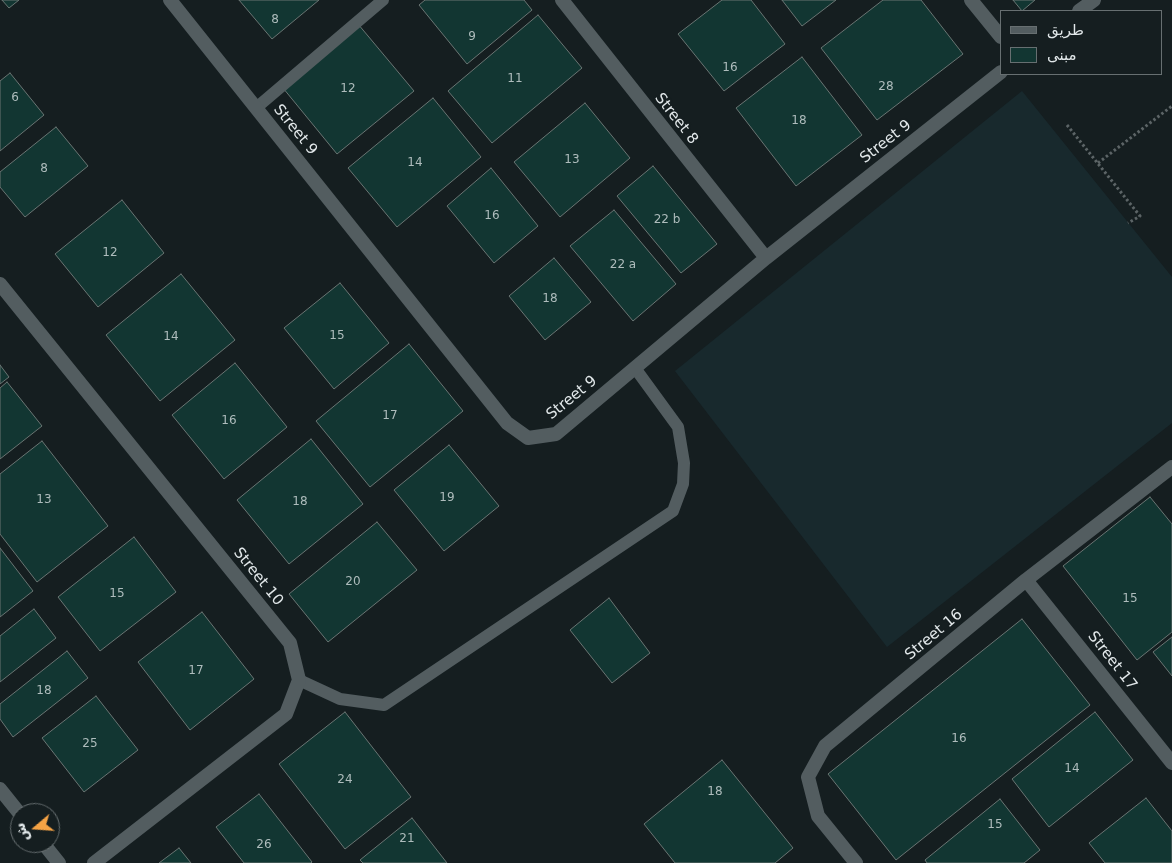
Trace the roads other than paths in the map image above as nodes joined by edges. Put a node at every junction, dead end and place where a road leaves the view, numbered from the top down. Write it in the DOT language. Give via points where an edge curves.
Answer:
graph roads {
  1 [pos="170,0"];
  2 [pos="383,0"];
  3 [pos="562,0"];
  4 [pos="971,0"];
  5 [pos="1094,0"];
  6 [pos="1081,10"];
  7 [pos="1000,36"];
  8 [pos="1000,73"];
  9 [pos="256,108"];
  10 [pos="766,258"];
  11 [pos="0,284"];
  12 [pos="635,368"];
  13 [pos="1172,467"];
  14 [pos="1026,580"];
  15 [pos="299,680"];
  16 [pos="1172,763"];
  17 [pos="0,789"];
  18 [pos="11,803"];
  19 [pos="51,853"];
  20 [pos="59,863"];
  21 [pos="94,863"];
  22 [pos="856,863"];
  1 -- 9 [label="street, Street 9"];
  2 -- 9 [label="lane"];
  3 -- 10 [label="street, Street 8"];
  4 -- 7 [label="street"];
  5 -- 6 [label="street"];
  8 -- 10 [label="street, Street 9"];
  9 -- 12 [label="street, Street 9" via="506,423 528,438 556,434"];
  10 -- 12 [label="street, Street 9"];
  11 -- 15 [label="street, Street 10" via="290,643"];
  12 -- 15 [label="lane" via="678,427 684,470 674,511 384,704 340,699"];
  13 -- 14 [label="street, Street 16"];
  14 -- 16 [label="street, Street 17"];
  14 -- 22 [label="street, Street 16" via="825,746 808,777 818,816"];
  15 -- 21 [label="street" via="286,714"];
  17 -- 18 [label="street"];
  19 -- 20 [label="street"];
}
